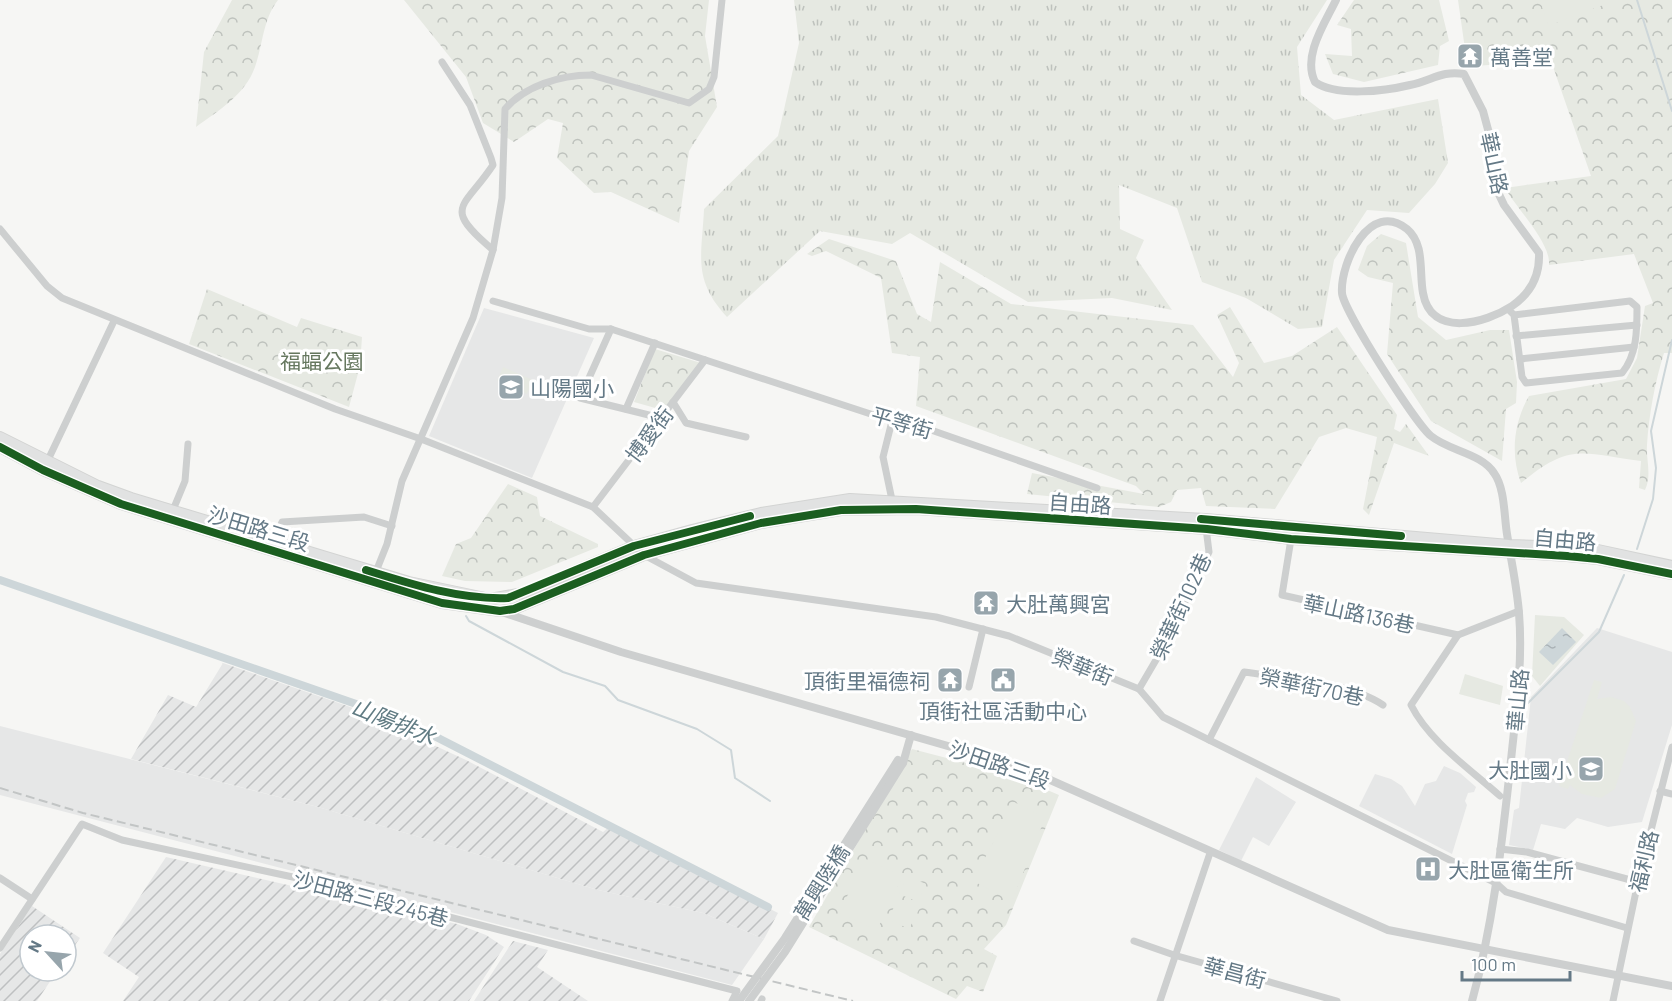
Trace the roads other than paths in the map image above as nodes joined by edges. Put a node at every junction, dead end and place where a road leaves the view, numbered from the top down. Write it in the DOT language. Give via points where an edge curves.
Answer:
graph roads {
  1 [pos="723,0"];
  2 [pos="1336,0"];
  3 [pos="442,62"];
  4 [pos="0,229"];
  5 [pos="493,250"];
  6 [pos="493,301"];
  7 [pos="1511,312"];
  8 [pos="114,321"];
  9 [pos="1637,325"];
  10 [pos="611,329"];
  11 [pos="1516,336"];
  12 [pos="655,343"];
  13 [pos="1634,347"];
  14 [pos="1520,359"];
  15 [pos="705,360"];
  16 [pos="673,402"];
  17 [pos="626,410"];
  18 [pos="661,418"];
  19 [pos="892,421"];
  20 [pos="746,436"];
  21 [pos="0,437"];
  22 [pos="420,439"];
  23 [pos="188,444"];
  24 [pos="0,447"];
  25 [pos="45,466"];
  26 [pos="1097,488"];
  27 [pos="892,500"];
  28 [pos="593,507"];
  29 [pos="173,510"];
  30 [pos="777,515"];
  31 [pos="1206,524"];
  32 [pos="392,526"];
  33 [pos="223,530"];
  34 [pos="1291,539"];
  35 [pos="274,541"];
  36 [pos="634,546"];
  37 [pos="1509,549"];
  38 [pos="644,555"];
  39 [pos="1672,566"];
  40 [pos="1672,574"];
  41 [pos="373,577"];
  42 [pos="490,598"];
  43 [pos="500,611"];
  44 [pos="1519,611"];
  45 [pos="983,629"];
  46 [pos="1458,635"];
  47 [pos="969,687"];
  48 [pos="1139,689"];
  49 [pos="1383,705"];
  50 [pos="911,735"];
  51 [pos="1209,740"];
  52 [pos="1672,747"];
  53 [pos="900,762"];
  54 [pos="1660,791"];
  55 [pos="1672,794"];
  56 [pos="1500,796"];
  57 [pos="1500,849"];
  58 [pos="1210,853"];
  59 [pos="0,878"];
  60 [pos="1638,882"];
  61 [pos="1496,883"];
  62 [pos="32,899"];
  63 [pos="1627,928"];
  64 [pos="1134,941"];
  65 [pos="0,948"];
  66 [pos="1486,949"];
  67 [pos="1174,955"];
  68 [pos="1618,976"];
  69 [pos="1672,986"];
  70 [pos="732,1001"];
  71 [pos="739,1001"];
  72 [pos="749,1001"];
  73 [pos="1160,1001"];
  74 [pos="1337,1001"];
  75 [pos="1472,1001"];
  76 [pos="1613,1001"];
  1 -- 5 [label="street" via="714,77 709,89 689,103 591,75 567,76 530,89 512,101 503,120 502,198"];
  2 -- 7 [label="street, 華山路" via="1312,52 1312,75 1323,88 1337,92 1411,85 1450,72 1464,74 1471,85 1490,137 1496,188 1504,206 1539,253 1535,283"];
  3 -- 5 [label="street" via="470,105 493,165 468,194 462,210 466,224"];
  4 -- 8 [label="street" via="47,286 62,298"];
  5 -- 22 [label="street" via="473,318"];
  6 -- 10 [label="street, 平等街" via="589,329"];
  7 -- 9 [label="street" via="1630,301 1637,308"];
  7 -- 11 [label="street"];
  7 -- 37 [label="street, 華山路" via="1459,325 1436,314 1423,295 1418,244 1409,230 1391,221 1381,222 1363,233 1342,278 1344,306 1428,435 1485,464 1494,473"];
  8 -- 22 [label="street"];
  8 -- 25 [label="street"];
  9 -- 11 [label="street"];
  9 -- 13 [label="street"];
  10 -- 12 [label="street, 平等街"];
  10 -- 17 [label="street" via="580,398"];
  11 -- 14 [label="street"];
  12 -- 15 [label="street, 平等街"];
  12 -- 17 [label="street"];
  13 -- 14 [label="street"];
  13 -- 14 [label="street" via="1622,373 1527,383 1522,377"];
  15 -- 16 [label="street, 博愛街"];
  15 -- 19 [label="street, 平等街"];
  16 -- 18 [label="street, 博愛街"];
  16 -- 20 [label="street" via="686,423"];
  17 -- 18 [label="street"];
  18 -- 28 [label="street, 博愛街"];
  19 -- 26 [label="street, 平等街" via="931,430"];
  19 -- 27 [label="street" via="883,457"];
  21 -- 25 [label="main road, 沙田路三段"];
  22 -- 28 [label="street"];
  22 -- 32 [label="street" via="402,481"];
  23 -- 29 [label="street" via="185,481"];
  24 -- 25 [label="main road, 沙田路三段"];
  25 -- 29 [label="main road, 沙田路三段"];
  25 -- 33 [label="main road, 沙田路三段" via="121,504"];
  27 -- 30 [label="main road, 自由路" via="850,500"];
  27 -- 31 [label="main road, 自由路"];
  28 -- 36 [label="street, 榮華街"];
  29 -- 33 [label="main road, 沙田路三段"];
  30 -- 31 [label="main road, 自由路" via="916,509"];
  30 -- 36 [label="main road, 自由路"];
  30 -- 38 [label="main road, 自由路"];
  31 -- 34 [label="main road, 自由路"];
  31 -- 37 [label="main road, 自由路"];
  31 -- 48 [label="street, 榮華街102巷" via="1209,552"];
  32 -- 35 [label="street" via="364,517 298,519 282,522"];
  32 -- 41 [label="street"];
  33 -- 35 [label="main road, 沙田路三段"];
  33 -- 41 [label="main road, 沙田路三段"];
  34 -- 37 [label="main road, 自由路"];
  34 -- 46 [label="street, 華山路136巷" via="1282,595"];
  35 -- 41 [label="main road, 沙田路三段"];
  36 -- 38 [label="street, 榮華街"];
  36 -- 42 [label="main road, 自由路" via="523,593"];
  37 -- 39 [label="main road, 自由路" via="1598,550"];
  37 -- 40 [label="main road, 自由路"];
  37 -- 44 [label="street, 華山路"];
  38 -- 43 [label="main road, 自由路" via="522,606"];
  38 -- 45 [label="street, 榮華街" via="696,583 936,617"];
  41 -- 42 [label="main road, 沙田路三段"];
  41 -- 43 [label="main road, 沙田路三段" via="442,603"];
  42 -- 43 [label="street"];
  43 -- 50 [label="street, 沙田路三段" via="621,652"];
  44 -- 46 [label="street"];
  44 -- 57 [label="street, 華山路" via="1521,664"];
  45 -- 47 [label="street"];
  45 -- 48 [label="street, 榮華街"];
  46 -- 56 [label="street" via="1411,705 1432,734"];
  48 -- 51 [label="street, 榮華街" via="1163,717"];
  49 -- 51 [label="street, 榮華街70巷" via="1334,687 1244,672"];
  50 -- 53 [label="street"];
  50 -- 58 [label="street, 沙田路三段" via="1021,767"];
  51 -- 61 [label="street, 榮華街"];
  52 -- 54 [label="street, 福利路"];
  53 -- 71 [label="street, 萬興陸橋, bridge"];
  53 -- 72 [label="street, 萬興陸橋, bridge" via="785,952"];
  54 -- 55 [label="street"];
  54 -- 60 [label="street, 福利路"];
  57 -- 60 [label="street" via="1527,852"];
  57 -- 61 [label="street, 華山路"];
  58 -- 66 [label="street, 沙田路三段" via="1388,930"];
  58 -- 67 [label="street"];
  59 -- 62 [label="street"];
  60 -- 63 [label="street, 福利路"];
  61 -- 63 [label="street, 榮華街" via="1506,892"];
  61 -- 66 [label="street, 華山路"];
  62 -- 65 [label="street, 沙田路三段245巷"];
  62 -- 70 [label="street, 沙田路三段245巷" via="82,824 123,840 302,879 737,991"];
  63 -- 68 [label="street, 福利路"];
  64 -- 67 [label="street, 華昌街"];
  66 -- 68 [label="street, 沙田路三段"];
  66 -- 75 [label="street, 華山路"];
  67 -- 73 [label="street"];
  67 -- 74 [label="street, 華昌街"];
  68 -- 69 [label="street, 沙田路三段"];
  68 -- 76 [label="street, 福利路"];
}
